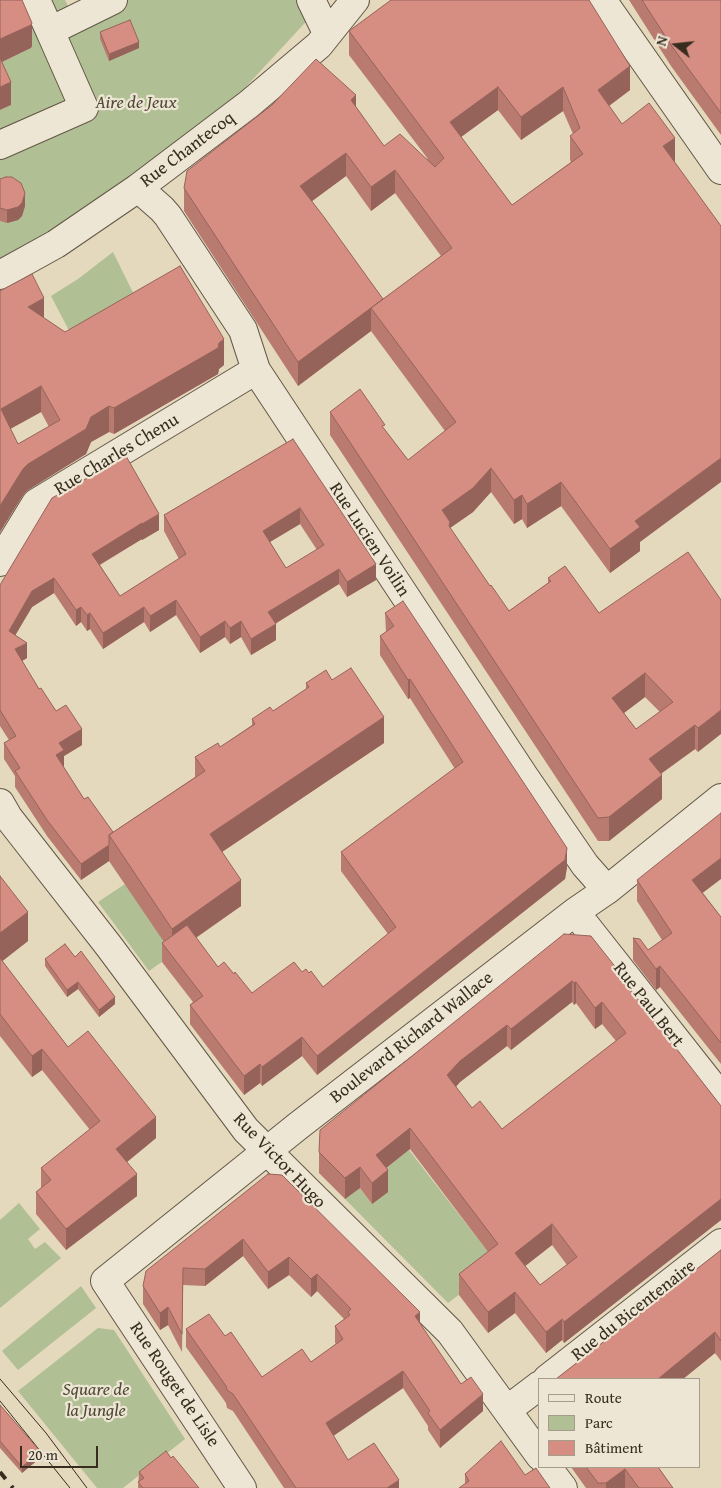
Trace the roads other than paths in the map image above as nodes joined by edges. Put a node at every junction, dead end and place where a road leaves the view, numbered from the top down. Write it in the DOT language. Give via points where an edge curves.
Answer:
graph roads {
  1 [pos="36,0"];
  2 [pos="113,0"];
  3 [pos="311,0"];
  4 [pos="355,0"];
  5 [pos="602,0"];
  6 [pos="50,30"];
  7 [pos="328,33"];
  8 [pos="0,145"];
  9 [pos="721,170"];
  10 [pos="138,188"];
  11 [pos="0,275"];
  12 [pos="256,370"];
  13 [pos="0,562"];
  14 [pos="721,798"];
  15 [pos="0,803"];
  16 [pos="607,890"];
  17 [pos="576,912"];
  18 [pos="721,1097"];
  19 [pos="267,1152"];
  20 [pos="721,1243"];
  21 [pos="105,1281"];
  22 [pos="548,1378"];
  23 [pos="538,1387"];
  24 [pos="507,1410"];
  25 [pos="538,1453"];
  26 [pos="548,1468"];
  27 [pos="242,1488"];
  28 [pos="563,1488"];
  1 -- 6 [label="street"];
  2 -- 6 [label="street"];
  3 -- 7 [label="street"];
  4 -- 7 [label="street, Rue Chantecoq"];
  5 -- 9 [label="street"];
  6 -- 8 [label="street" via="84,108"];
  7 -- 10 [label="street, Rue Chantecoq" via="319,45 249,104"];
  10 -- 11 [label="street, Rue Chantecoq" via="56,244"];
  10 -- 12 [label="street, Rue Lucien Voilin" via="162,208 243,330"];
  12 -- 13 [label="street, Rue Charles Chenu" via="36,503"];
  12 -- 16 [label="street, Rue Lucien Voilin" via="524,776"];
  14 -- 16 [label="street, Boulevard Richard Wallace"];
  15 -- 19 [label="street, Rue Victor Hugo" via="242,1125"];
  16 -- 17 [label="street, Boulevard Richard Wallace"];
  17 -- 18 [label="street, Rue Paul Bert"];
  17 -- 19 [label="street, Boulevard Richard Wallace"];
  19 -- 21 [label="street, Boulevard Richard Wallace"];
  19 -- 24 [label="street, Rue Victor Hugo" via="450,1332"];
  20 -- 22 [label="street, Rue du Bicentenaire"];
  21 -- 27 [label="street, Rue Rouget de Lisle"];
  23 -- 24 [label="street"];
  24 -- 25 [label="street, Rue Victor Hugo"];
  26 -- 28 [label="street"];
}
